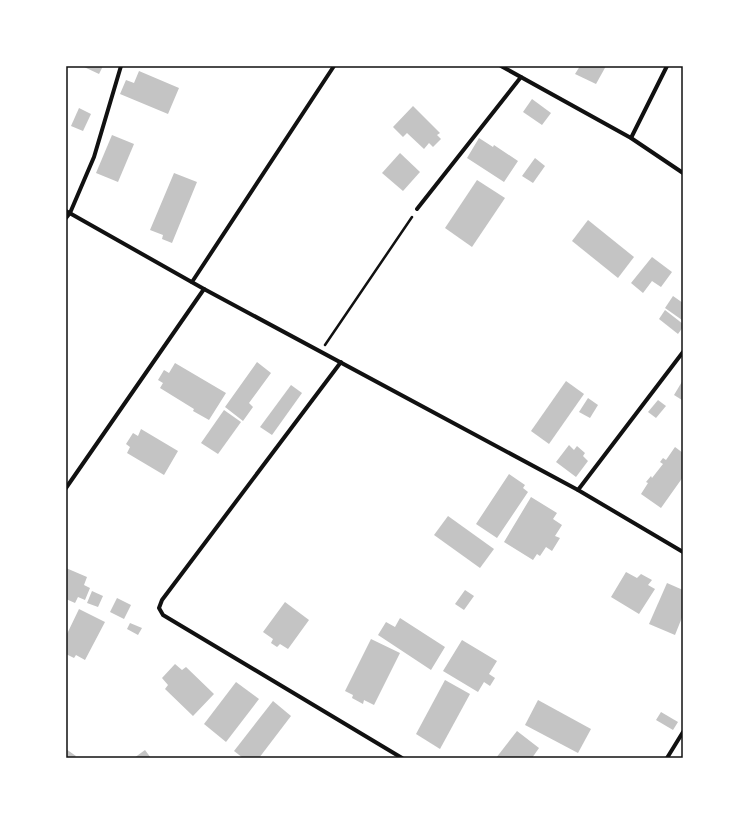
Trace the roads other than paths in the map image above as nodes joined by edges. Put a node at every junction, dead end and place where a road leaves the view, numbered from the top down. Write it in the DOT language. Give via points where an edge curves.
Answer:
graph roads {
  1 [pos="121,66"];
  2 [pos="334,66"];
  3 [pos="501,66"];
  4 [pos="667,66"];
  5 [pos="522,77"];
  6 [pos="631,138"];
  7 [pos="683,173"];
  8 [pos="417,210"];
  9 [pos="68,212"];
  10 [pos="66,218"];
  11 [pos="192,282"];
  12 [pos="204,289"];
  13 [pos="683,352"];
  14 [pos="341,362"];
  15 [pos="66,488"];
  16 [pos="578,490"];
  17 [pos="683,552"];
  18 [pos="683,732"];
  19 [pos="402,758"];
  20 [pos="667,758"];
  1 -- 9 [label="street" via="94,157"];
  2 -- 11 [label="street"];
  3 -- 5 [label="street"];
  4 -- 6 [label="street"];
  5 -- 6 [label="street"];
  5 -- 8 [label="street"];
  6 -- 7 [label="street"];
  9 -- 10 [label="street"];
  9 -- 11 [label="street"];
  11 -- 12 [label="street"];
  12 -- 14 [label="street"];
  12 -- 15 [label="street"];
  13 -- 16 [label="street"];
  14 -- 16 [label="street"];
  14 -- 19 [label="street" via="213,529 162,600 159,608 169,619"];
  16 -- 17 [label="street"];
  18 -- 20 [label="street"];
}
